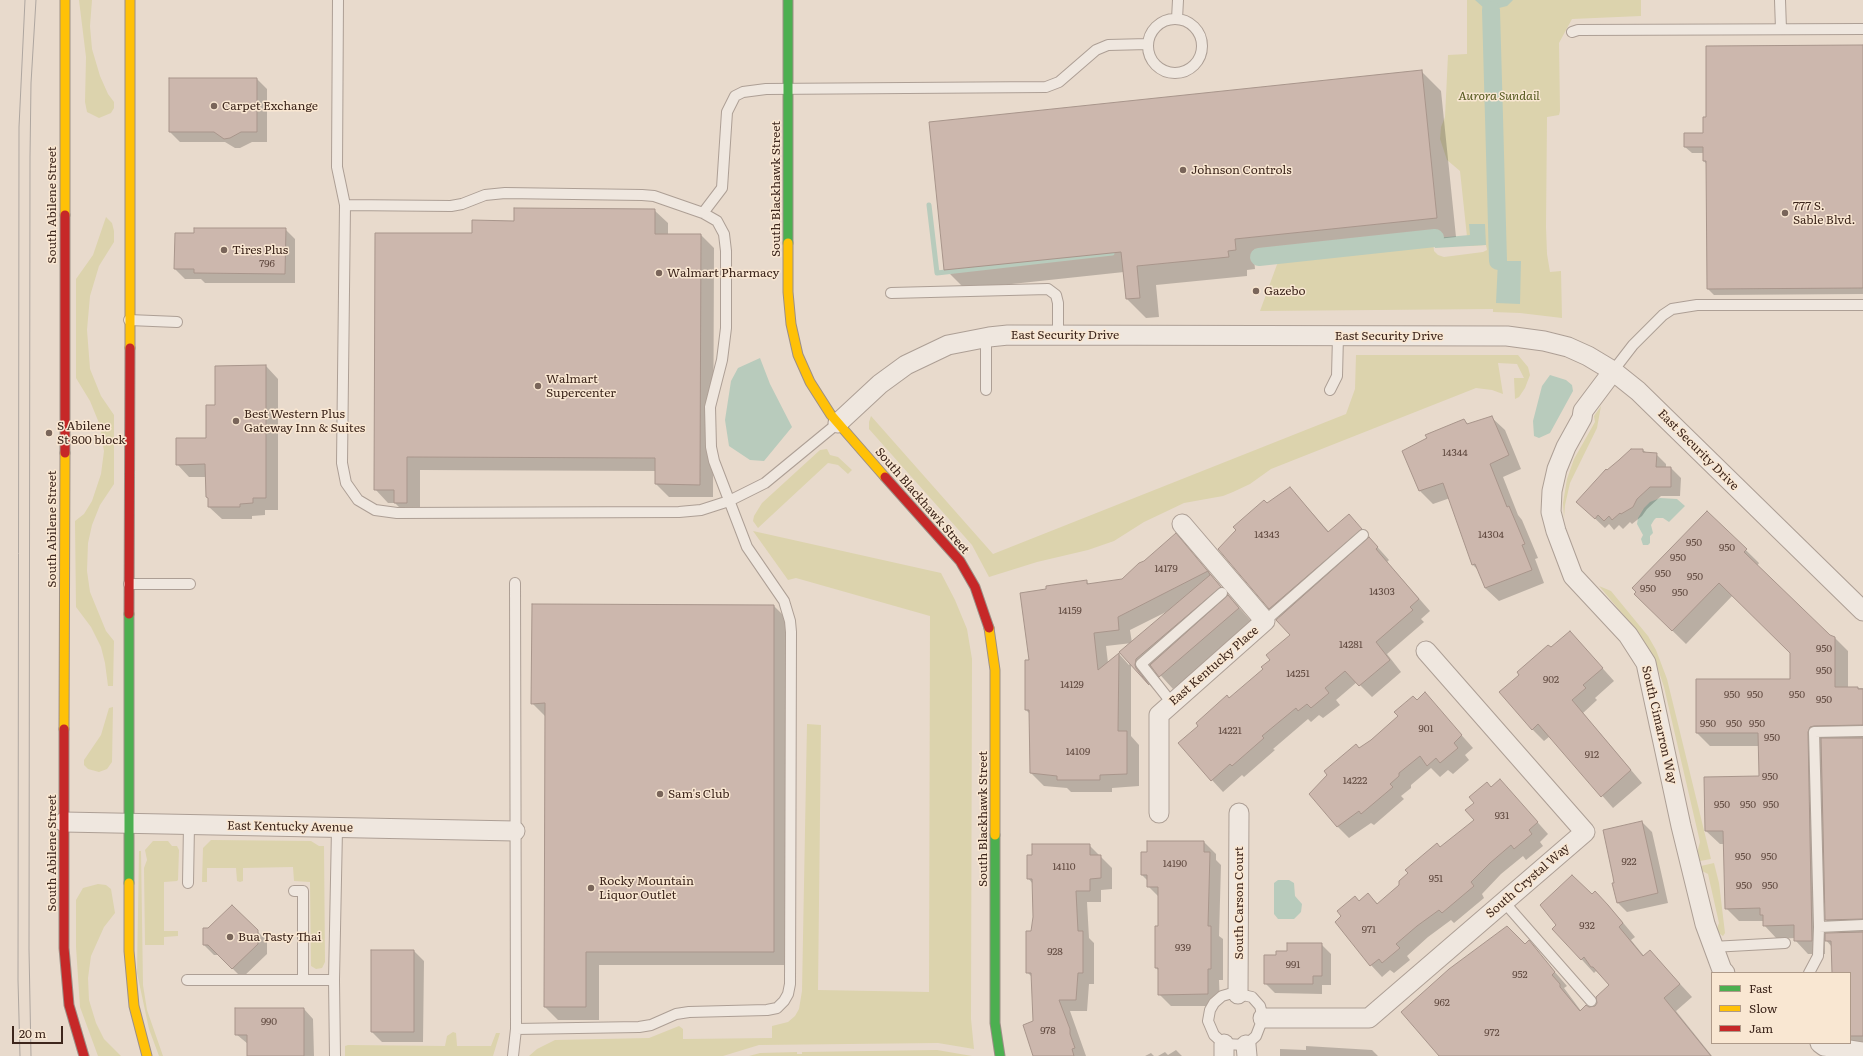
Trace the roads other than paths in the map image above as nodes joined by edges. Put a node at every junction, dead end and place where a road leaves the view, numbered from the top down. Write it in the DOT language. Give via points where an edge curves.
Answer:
graph roads {
  1 [pos="65,0"];
  2 [pos="130,0"];
  3 [pos="338,0"];
  4 [pos="788,0"];
  5 [pos="1178,0"];
  6 [pos="1780,0"];
  7 [pos="1177,19"];
  8 [pos="1780,29"];
  9 [pos="1863,29"];
  10 [pos="1572,32"];
  11 [pos="1148,44"];
  12 [pos="788,90"];
  13 [pos="345,205"];
  14 [pos="703,213"];
  15 [pos="891,293"];
  16 [pos="1863,305"];
  17 [pos="129,320"];
  18 [pos="177,322"];
  19 [pos="1058,335"];
  20 [pos="1338,336"];
  21 [pos="986,337"];
  22 [pos="1613,371"];
  23 [pos="986,390"];
  24 [pos="1330,390"];
  25 [pos="838,423"];
  26 [pos="729,501"];
  27 [pos="1182,524"];
  28 [pos="1363,535"];
  29 [pos="516,583"];
  30 [pos="129,584"];
  31 [pos="190,584"];
  32 [pos="1222,593"];
  33 [pos="1863,611"];
  34 [pos="1266,621"];
  35 [pos="1426,652"];
  36 [pos="1172,702"];
  37 [pos="1863,731"];
  38 [pos="1159,813"];
  39 [pos="1239,813"];
  40 [pos="64,822"];
  41 [pos="128,824"];
  42 [pos="189,825"];
  43 [pos="336,829"];
  44 [pos="515,831"];
  45 [pos="188,883"];
  46 [pos="294,890"];
  47 [pos="1504,902"];
  48 [pos="1863,925"];
  49 [pos="1819,927"];
  50 [pos="1785,943"];
  51 [pos="1712,946"];
  52 [pos="1724,972"];
  53 [pos="1810,972"];
  54 [pos="187,980"];
  55 [pos="303,980"];
  56 [pos="334,980"];
  57 [pos="1238,994"];
  58 [pos="1591,1001"];
  59 [pos="1263,1018"];
  60 [pos="516,1029"];
  61 [pos="1821,1044"];
  62 [pos="1224,1050"];
  63 [pos="1246,1050"];
  64 [pos="1863,1052"];
  65 [pos="84,1056"];
  66 [pos="148,1056"];
  67 [pos="335,1056"];
  68 [pos="513,1056"];
  69 [pos="1000,1056"];
  1 -- 40 [label="main road, South Abilene Street"];
  2 -- 17 [label="main road"];
  3 -- 13 [label="lane" via="337,167"];
  4 -- 12 [label="main road, South Blackhawk Street"];
  5 -- 7 [label="lane"];
  6 -- 8 [label="lane"];
  7 -- 11 [label="lane" via="1161,23 1150,36"];
  7 -- 11 [label="lane" via="1192,25 1201,38 1201,55 1190,68 1174,73 1158,67 1149,53"];
  8 -- 9 [label="lane"];
  8 -- 10 [label="lane"];
  11 -- 12 [label="lane" via="1108,45 1096,50 1059,82 1046,87"];
  12 -- 14 [label="lane" via="766,89 743,92 735,96 730,104 726,123 722,188"];
  12 -- 25 [label="main road, South Blackhawk Street" via="788,292 791,324 798,355 810,382"];
  13 -- 14 [label="lane" via="451,206 485,195 505,193 620,193 654,196"];
  13 -- 26 [label="lane" via="342,463 346,484 358,500 375,510 397,513 678,512 701,510"];
  14 -- 26 [label="lane" via="717,222 726,242 725,343 712,396 710,432 714,461"];
  15 -- 19 [label="lane" via="1048,289 1056,295 1058,303"];
  16 -- 22 [label="lane" via="1698,305 1672,309 1633,345"];
  17 -- 18 [label="lane"];
  17 -- 30 [label="main road"];
  19 -- 20 [label="street, East Security Drive"];
  19 -- 21 [label="street, East Security Drive"];
  20 -- 22 [label="street, East Security Drive" via="1526,338 1574,350"];
  20 -- 24 [label="lane" via="1337,376"];
  21 -- 23 [label="lane"];
  21 -- 25 [label="street, East Security Drive" via="948,345 906,365 880,384"];
  22 -- 33 [label="street, East Security Drive" via="1638,391"];
  22 -- 51 [label="street, South Cimarron Way" via="1583,411 1582,418 1566,447 1552,491 1552,512 1556,531 1573,576 1628,635 1646,662 1681,826"];
  25 -- 26 [label="lane" via="778,474 752,491"];
  25 -- 69 [label="main road, South Blackhawk Street" via="952,551 975,587 990,627 995,670 995,1023"];
  26 -- 60 [label="lane" via="747,547 779,591 790,621 788,994 777,1008 689,1012 676,1014 639,1028"];
  27 -- 34 [label="street, East Kentucky Place"];
  28 -- 34 [label="lane"];
  29 -- 44 [label="lane"];
  30 -- 31 [label="lane"];
  30 -- 41 [label="main road"];
  32 -- 36 [label="lane" via="1141,664"];
  34 -- 36 [label="street, East Kentucky Place"];
  35 -- 47 [label="street, South Crystal Way" via="1585,832"];
  36 -- 38 [label="street, East Kentucky Place" via="1159,715"];
  37 -- 49 [label="lane" via="1814,732"];
  39 -- 57 [label="street, South Carson Court"];
  40 -- 41 [label="street, East Kentucky Avenue"];
  40 -- 65 [label="main road, South Abilene Street" via="65,975 70,1012"];
  41 -- 42 [label="street, East Kentucky Avenue"];
  41 -- 66 [label="main road" via="130,970 134,1006"];
  42 -- 43 [label="street, East Kentucky Avenue"];
  42 -- 45 [label="lane"];
  43 -- 44 [label="street, East Kentucky Avenue"];
  43 -- 56 [label="lane"];
  44 -- 60 [label="lane"];
  46 -- 55 [label="lane" via="303,890"];
  47 -- 58 [label="lane"];
  47 -- 59 [label="street, South Crystal Way" via="1369,1018"];
  48 -- 49 [label="lane"];
  49 -- 53 [label="lane" via="1818,956"];
  50 -- 51 [label="lane"];
  51 -- 52 [label="street, South Cimarron Way"];
  54 -- 55 [label="lane"];
  55 -- 56 [label="lane"];
  56 -- 67 [label="lane"];
  57 -- 59 [label="lane" via="1252,997 1260,1006"];
  57 -- 62 [label="lane" via="1222,996 1210,1010 1208,1021"];
  59 -- 63 [label="lane" via="1256,1036"];
  60 -- 68 [label="lane"];
  61 -- 64 [label="street"];
  62 -- 63 [label="lane"];
}
